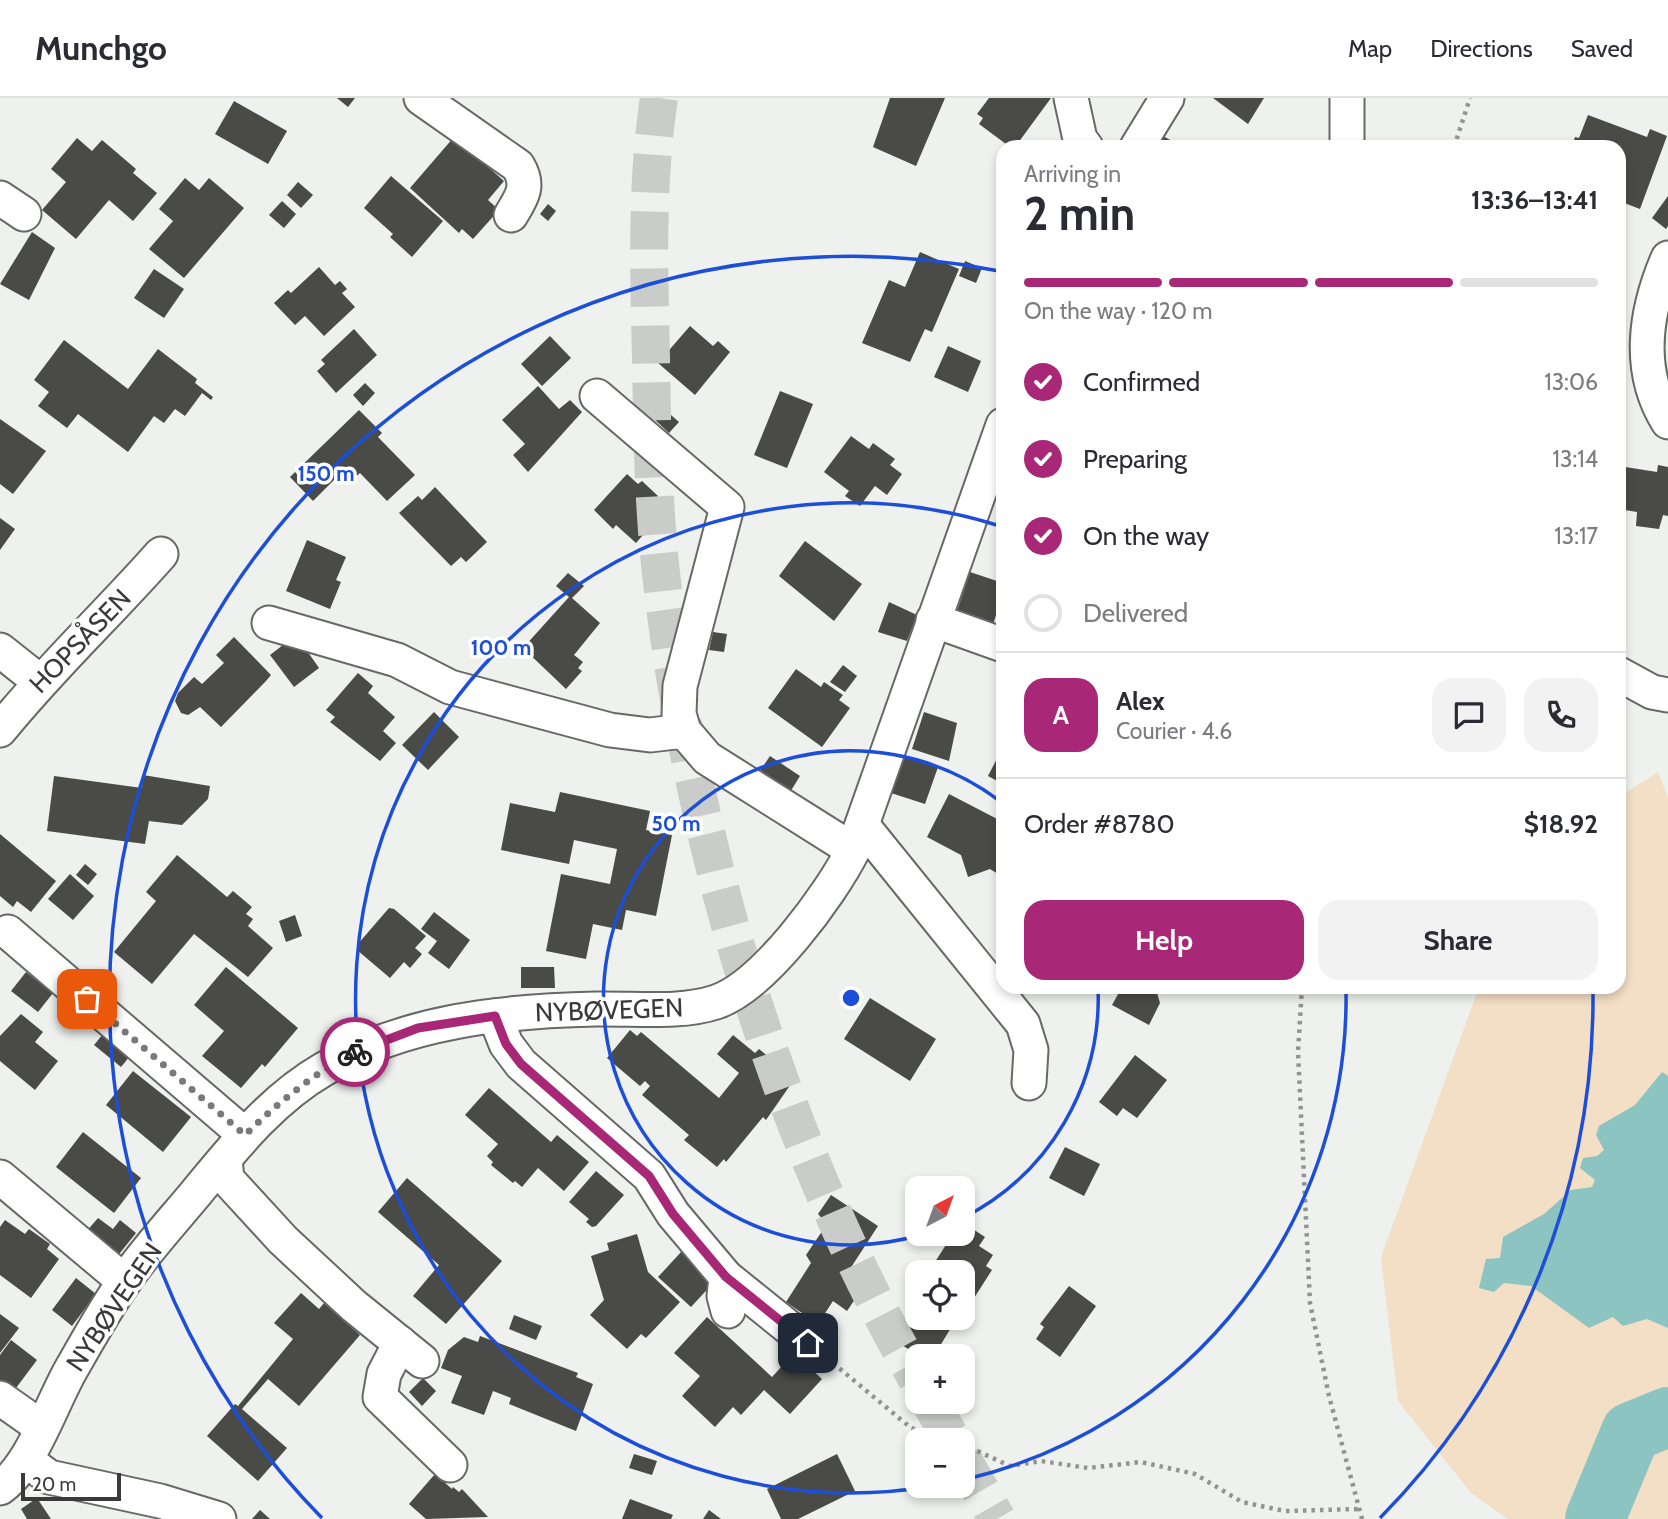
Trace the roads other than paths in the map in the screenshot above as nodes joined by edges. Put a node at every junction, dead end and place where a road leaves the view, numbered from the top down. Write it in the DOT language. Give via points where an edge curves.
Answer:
graph roads {
  1 [pos="421,98"];
  2 [pos="1071,98"];
  3 [pos="1167,98"];
  4 [pos="1347,98"];
  5 [pos="1081,140"];
  6 [pos="1141,140"];
  7 [pos="1346,140"];
  8 [pos="511,215"];
  9 [pos="1668,258"];
  10 [pos="597,396"];
  11 [pos="1668,422"];
  12 [pos="996,444"];
  13 [pos="161,554"];
  14 [pos="933,620"];
  15 [pos="269,623"];
  16 [pos="996,642"];
  17 [pos="0,650"];
  18 [pos="1626,678"];
  19 [pos="39,681"];
  20 [pos="1668,695"];
  21 [pos="0,730"];
  22 [pos="684,731"];
  23 [pos="858,838"];
  24 [pos="8,932"];
  25 [pos="996,994"];
  26 [pos="996,994"];
  27 [pos="495,1016"];
  28 [pos="1029,1083"];
  29 [pos="235,1147"];
  30 [pos="0,1177"];
  31 [pos="726,1277"];
  32 [pos="124,1281"];
  33 [pos="728,1311"];
  34 [pos="808,1343"];
  35 [pos="0,1398"];
  36 [pos="41,1427"];
  37 [pos="26,1460"];
  38 [pos="450,1465"];
  39 [pos="0,1488"];
  40 [pos="219,1519"];
  1 -- 8 [label="street" via="519,166 526,178 524,192"];
  2 -- 5 [label="street"];
  3 -- 6 [label="street"];
  4 -- 7 [label="street"];
  9 -- 11 [label="street" via="1647,328 1647,369"];
  10 -- 22 [label="street" via="727,507 680,686"];
  12 -- 14 [label="street, NYBØVEGEN"];
  13 -- 19 [label="street, HOPSÅSEN"];
  14 -- 16 [label="street"];
  14 -- 23 [label="street, NYBØVEGEN"];
  15 -- 22 [label="street" via="397,660 450,687 610,730 650,735"];
  17 -- 19 [label="street"];
  18 -- 20 [label="street"];
  19 -- 21 [label="street, HOPSÅSEN"];
  22 -- 23 [label="street" via="707,758"];
  23 -- 25 [label="street"];
  23 -- 27 [label="street, NYBØVEGEN" via="824,900 738,991 718,1002"];
  24 -- 29 [label="street"];
  26 -- 28 [label="street" via="1023,1024 1031,1051"];
  27 -- 29 [label="street, NYBØVEGEN" via="418,1028 360,1049 321,1070 279,1102"];
  27 -- 31 [label="street" via="506,1044 521,1064 649,1176 673,1214"];
  29 -- 32 [label="street, NYBØVEGEN"];
  29 -- 38 [label="street" via="228,1179 283,1240 411,1352 384,1374 380,1397"];
  30 -- 32 [label="street"];
  31 -- 33 [label="street"];
  31 -- 34 [label="street"];
  32 -- 36 [label="street, NYBØVEGEN"];
  35 -- 36 [label="street"];
  36 -- 37 [label="street, NYBØVEGEN"];
  37 -- 39 [label="street, NYBØVEGEN"];
  37 -- 40 [label="street" via="49,1477"];
}
